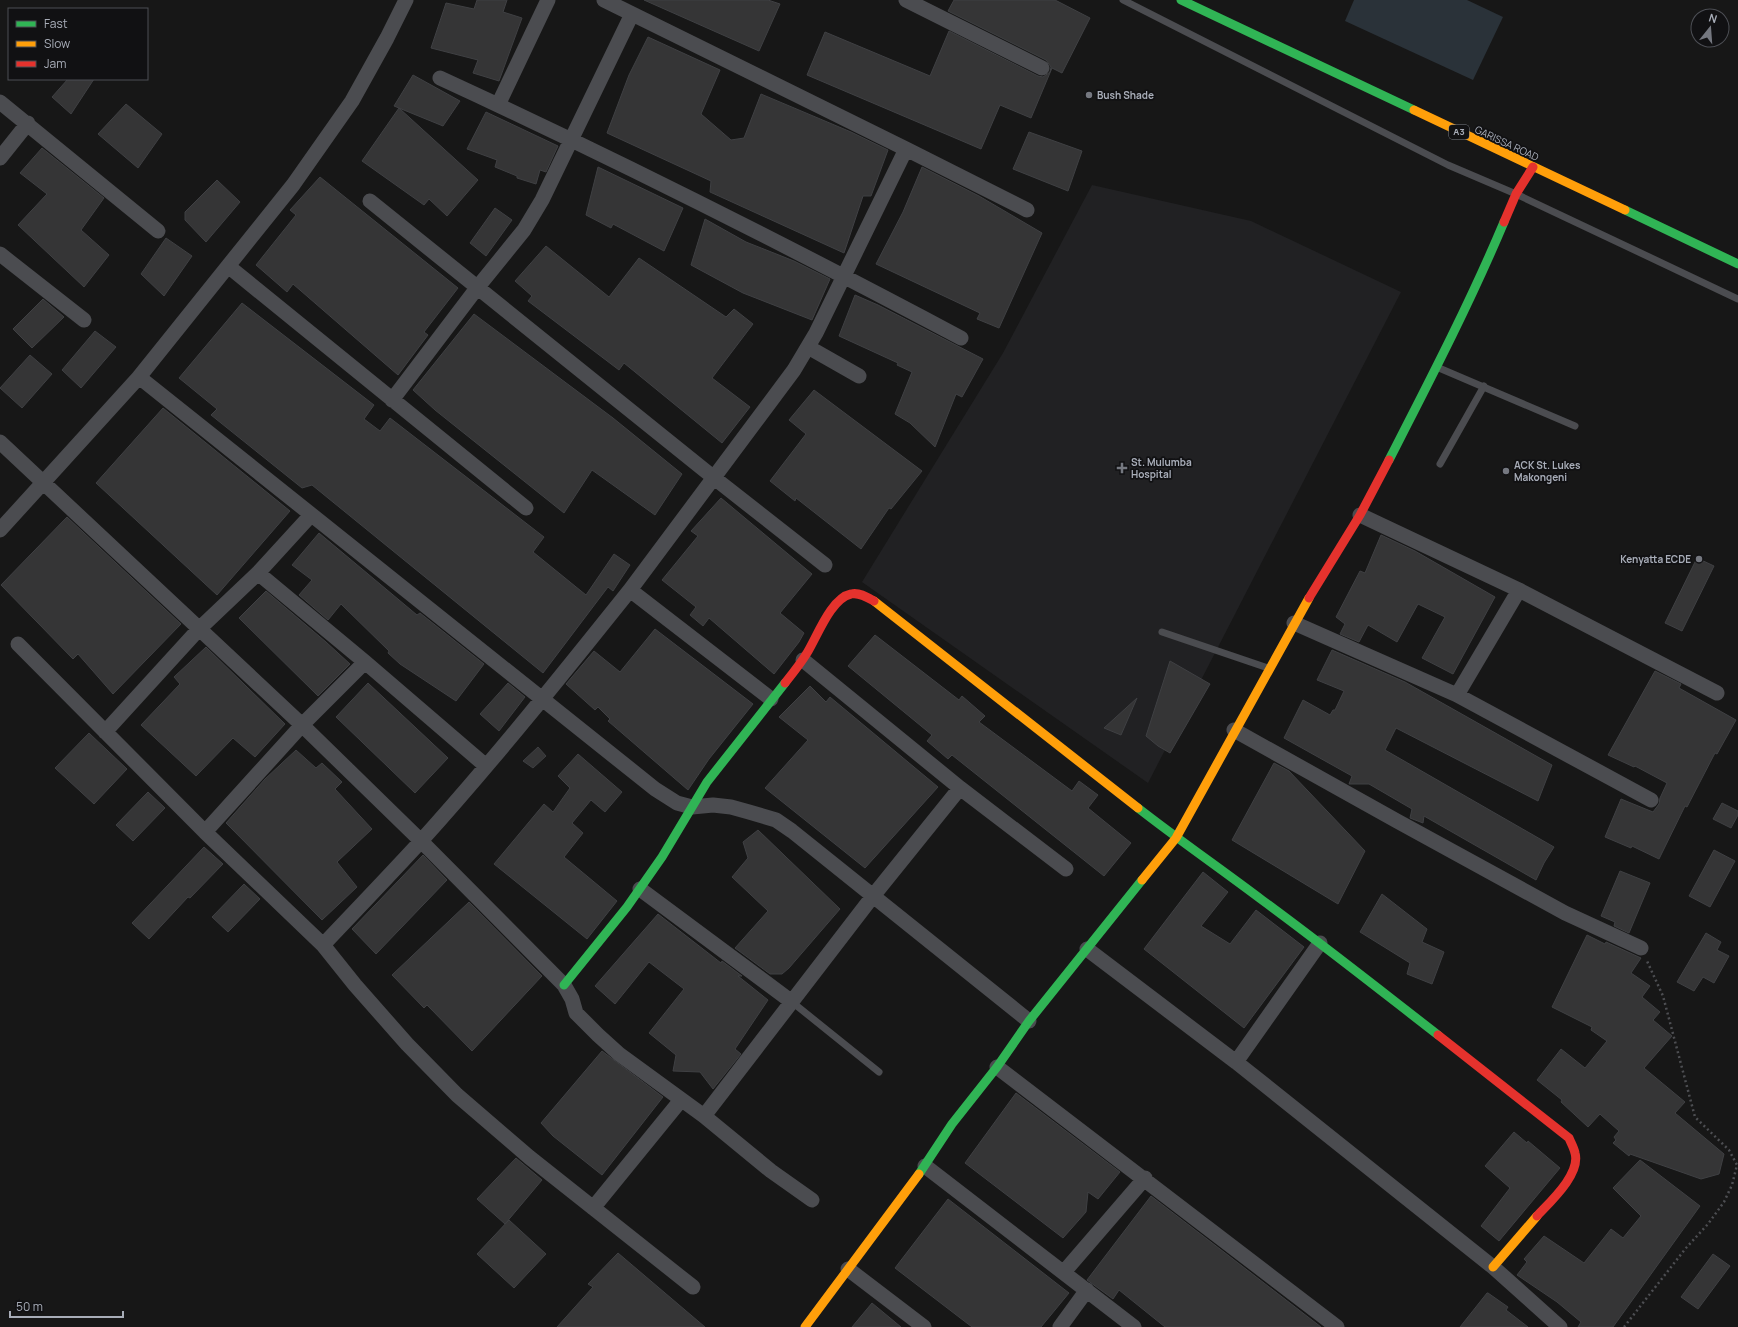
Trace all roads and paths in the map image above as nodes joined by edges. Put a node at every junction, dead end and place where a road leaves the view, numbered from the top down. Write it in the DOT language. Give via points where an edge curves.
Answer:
graph roads {
  1 [pos="406,0"];
  2 [pos="548,0"];
  3 [pos="604,0"];
  4 [pos="906,0"];
  5 [pos="1123,0"];
  6 [pos="1181,0"];
  7 [pos="632,14"];
  8 [pos="1042,68"];
  9 [pos="440,78"];
  10 [pos="0,102"];
  11 [pos="498,105"];
  12 [pos="28,123"];
  13 [pos="570,140"];
  14 [pos="906,149"];
  15 [pos="0,158"];
  16 [pos="1533,167"];
  17 [pos="1516,194"];
  18 [pos="370,201"];
  19 [pos="1027,210"];
  20 [pos="158,231"];
  21 [pos="0,254"];
  22 [pos="1738,264"];
  23 [pos="228,266"];
  24 [pos="844,276"];
  25 [pos="477,288"];
  26 [pos="1738,299"];
  27 [pos="84,320"];
  28 [pos="961,338"];
  29 [pos="808,347"];
  30 [pos="1437,367"];
  31 [pos="859,376"];
  32 [pos="139,377"];
  33 [pos="1484,386"];
  34 [pos="392,400"];
  35 [pos="1575,426"];
  36 [pos="0,442"];
  37 [pos="1440,464"];
  38 [pos="713,477"];
  39 [pos="43,482"];
  40 [pos="526,508"];
  41 [pos="311,515"];
  42 [pos="1360,515"];
  43 [pos="0,530"];
  44 [pos="825,565"];
  45 [pos="258,573"];
  46 [pos="630,590"];
  47 [pos="1519,590"];
  48 [pos="1294,623"];
  49 [pos="199,628"];
  50 [pos="1162,632"];
  51 [pos="18,644"];
  52 [pos="803,660"];
  53 [pos="365,662"];
  54 [pos="1270,668"];
  55 [pos="1717,693"];
  56 [pos="1457,695"];
  57 [pos="543,699"];
  58 [pos="771,700"];
  59 [pos="302,725"];
  60 [pos="1234,730"];
  61 [pos="105,732"];
  62 [pos="486,766"];
  63 [pos="960,788"];
  64 [pos="1650,800"];
  65 [pos="692,807"];
  66 [pos="205,832"];
  67 [pos="1176,838"];
  68 [pos="421,841"];
  69 [pos="1066,869"];
  70 [pos="640,889"];
  71 [pos="873,896"];
  72 [pos="1320,943"];
  73 [pos="323,945"];
  74 [pos="1641,948"];
  75 [pos="1087,949"];
  76 [pos="564,984"];
  77 [pos="792,1002"];
  78 [pos="1029,1021"];
  79 [pos="1236,1062"];
  80 [pos="998,1067"];
  81 [pos="879,1072"];
  82 [pos="681,1100"];
  83 [pos="704,1116"];
  84 [pos="925,1166"];
  85 [pos="1145,1178"];
  86 [pos="812,1200"];
  87 [pos="593,1208"];
  88 [pos="1493,1267"];
  89 [pos="848,1269"];
  90 [pos="1064,1272"];
  91 [pos="693,1287"];
  92 [pos="1087,1290"];
  93 [pos="804,1327"];
  94 [pos="924,1327"];
  95 [pos="1060,1327"];
  96 [pos="1134,1327"];
  97 [pos="1337,1327"];
  98 [pos="1560,1327"];
  99 [pos="1624,1327"];
  1 -- 23 [label="street" via="352,101 294,185"];
  2 -- 11 [label="street"];
  3 -- 7 [label="street"];
  4 -- 8 [label="street"];
  5 -- 17 [label="lane" via="1448,165"];
  6 -- 16 [label="main road, GARISSA ROAD / A3"];
  7 -- 13 [label="street"];
  7 -- 14 [label="street"];
  9 -- 11 [label="street"];
  10 -- 12 [label="street"];
  11 -- 13 [label="street"];
  12 -- 15 [label="street"];
  12 -- 20 [label="street"];
  13 -- 24 [label="street"];
  13 -- 25 [label="street" via="542,200 524,230"];
  14 -- 19 [label="street"];
  14 -- 24 [label="street"];
  16 -- 17 [label="main road"];
  16 -- 22 [label="main road, GARISSA ROAD / A3"];
  17 -- 26 [label="lane"];
  17 -- 30 [label="main road" via="1487,263"];
  18 -- 25 [label="street"];
  21 -- 27 [label="street"];
  23 -- 32 [label="street"];
  23 -- 34 [label="street"];
  24 -- 28 [label="street"];
  24 -- 29 [label="street"];
  25 -- 34 [label="street"];
  25 -- 38 [label="street"];
  29 -- 31 [label="street"];
  29 -- 38 [label="street" via="794,370"];
  30 -- 33 [label="lane"];
  30 -- 42 [label="main road"];
  32 -- 39 [label="street"];
  32 -- 41 [label="street"];
  33 -- 35 [label="lane"];
  33 -- 37 [label="lane"];
  34 -- 40 [label="street"];
  36 -- 39 [label="street"];
  38 -- 44 [label="street"];
  38 -- 46 [label="street"];
  39 -- 43 [label="street"];
  39 -- 49 [label="street"];
  41 -- 45 [label="street"];
  41 -- 57 [label="street"];
  42 -- 47 [label="street"];
  42 -- 48 [label="main road"];
  45 -- 49 [label="street"];
  45 -- 53 [label="street"];
  46 -- 57 [label="street"];
  46 -- 58 [label="street"];
  47 -- 55 [label="street"];
  47 -- 56 [label="street"];
  48 -- 54 [label="main road"];
  48 -- 56 [label="street"];
  49 -- 59 [label="street"];
  49 -- 61 [label="street"];
  50 -- 54 [label="lane"];
  51 -- 61 [label="street"];
  52 -- 58 [label="main road"];
  52 -- 63 [label="street"];
  52 -- 67 [label="main road" via="834,606 846,595 862,595 878,604"];
  53 -- 59 [label="street"];
  53 -- 62 [label="street"];
  54 -- 60 [label="main road"];
  56 -- 64 [label="street"];
  57 -- 62 [label="street"];
  57 -- 65 [label="street" via="655,789 677,803"];
  58 -- 65 [label="main road" via="726,756"];
  59 -- 66 [label="street"];
  59 -- 68 [label="street"];
  60 -- 67 [label="main road"];
  60 -- 74 [label="street" via="1565,913"];
  61 -- 66 [label="street"];
  62 -- 68 [label="street"];
  63 -- 69 [label="street"];
  63 -- 71 [label="street"];
  65 -- 70 [label="main road"];
  65 -- 71 [label="street" via="731,807 776,820"];
  66 -- 73 [label="street"];
  67 -- 72 [label="main road"];
  67 -- 75 [label="main road"];
  68 -- 73 [label="street"];
  68 -- 76 [label="street"];
  70 -- 76 [label="main road" via="600,944"];
  70 -- 77 [label="street"];
  71 -- 77 [label="street"];
  71 -- 78 [label="street"];
  72 -- 79 [label="street"];
  72 -- 88 [label="main road" via="1570,1138 1576,1154 1574,1171 1563,1188"];
  73 -- 87 [label="street" via="407,1044 457,1095"];
  74 -- 99 [label="path" via="1663,996 1695,1118 1729,1150 1737,1165 1724,1202"];
  75 -- 78 [label="main road"];
  75 -- 79 [label="street"];
  76 -- 82 [label="street" via="576,1013 598,1035 619,1054"];
  77 -- 81 [label="lane"];
  77 -- 83 [label="street"];
  78 -- 80 [label="main road"];
  79 -- 88 [label="street"];
  80 -- 84 [label="main road" via="952,1124"];
  80 -- 85 [label="street"];
  82 -- 83 [label="street"];
  82 -- 87 [label="street"];
  83 -- 86 [label="street" via="770,1170"];
  84 -- 89 [label="main road"];
  84 -- 90 [label="street"];
  85 -- 90 [label="street"];
  85 -- 97 [label="street"];
  87 -- 91 [label="street"];
  88 -- 98 [label="street"];
  89 -- 93 [label="main road"];
  89 -- 94 [label="street"];
  90 -- 92 [label="street"];
  92 -- 95 [label="street"];
  92 -- 96 [label="street"];
}
